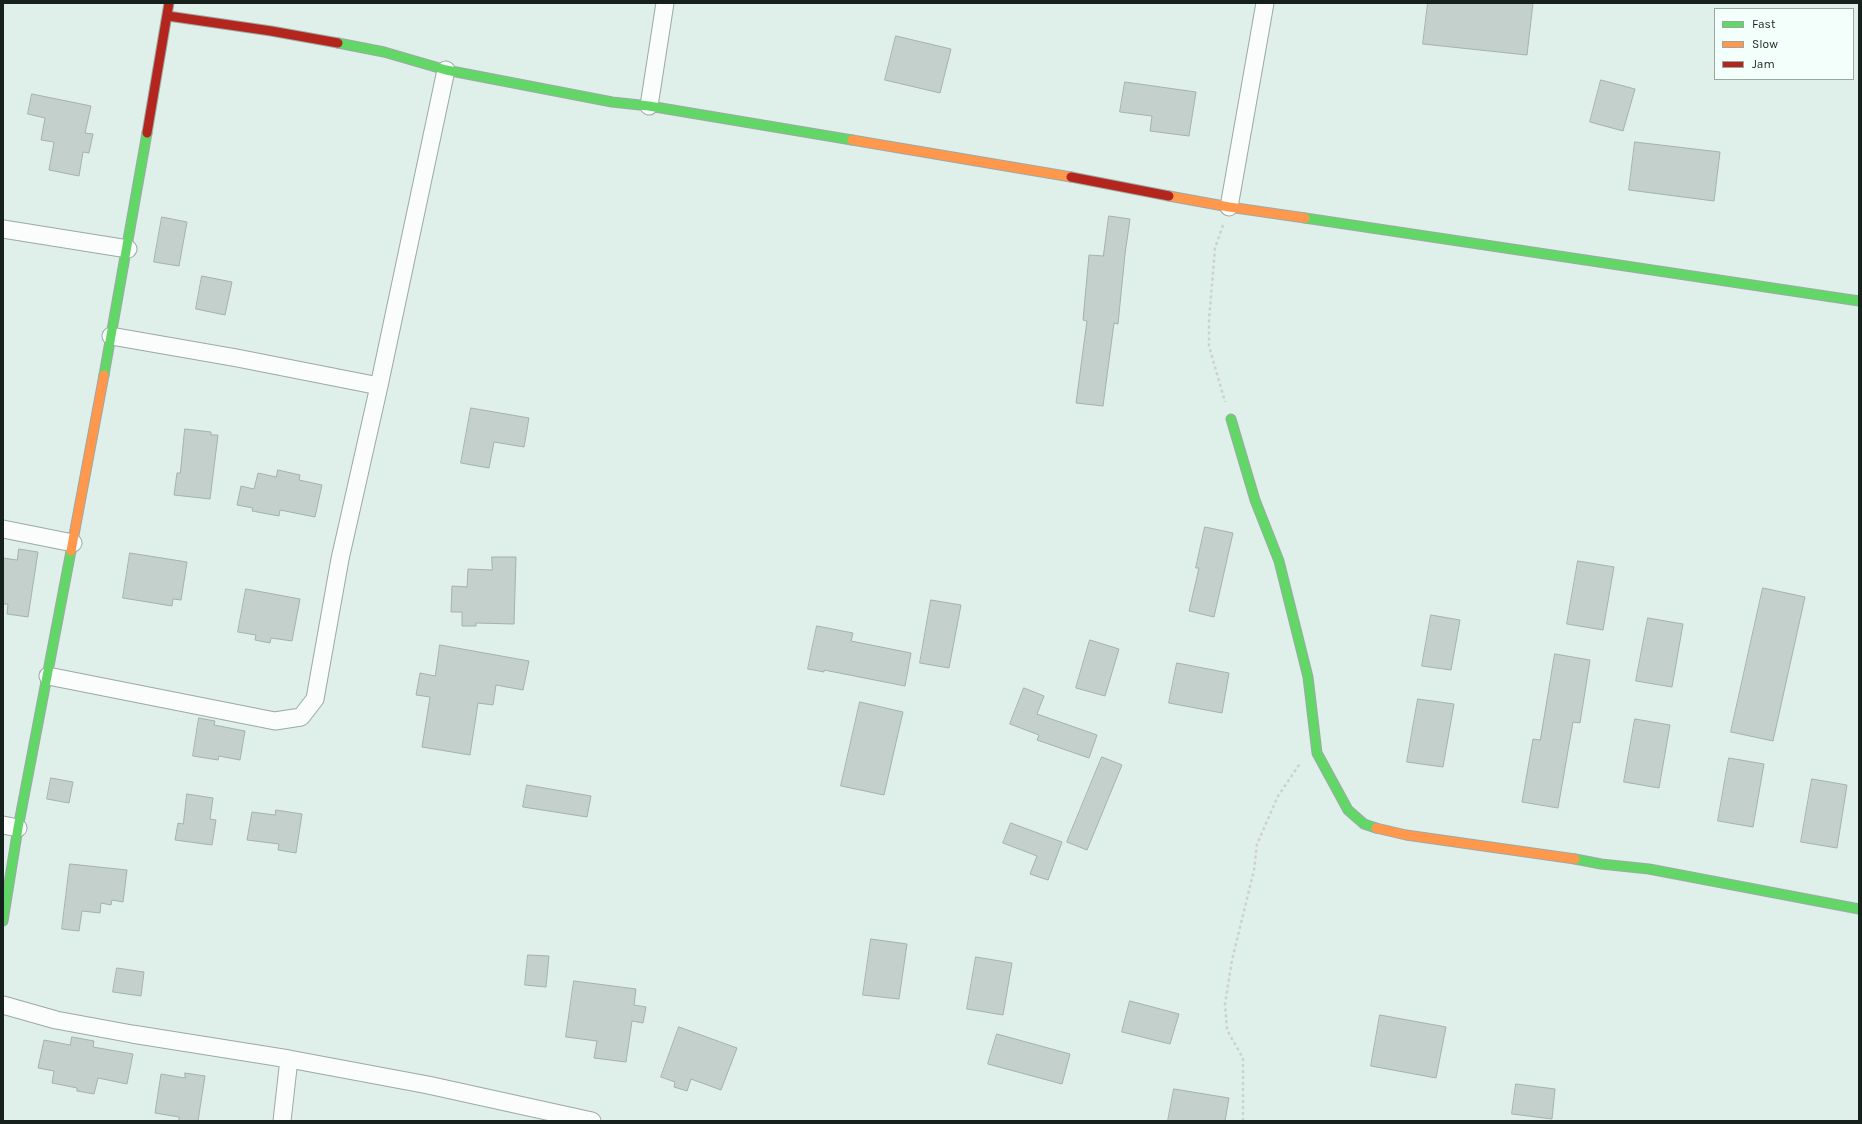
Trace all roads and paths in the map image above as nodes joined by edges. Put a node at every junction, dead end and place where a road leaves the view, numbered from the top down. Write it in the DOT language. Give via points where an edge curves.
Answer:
graph roads {
  1 [pos="170,3"];
  2 [pos="665,3"];
  3 [pos="1265,3"];
  4 [pos="168,16"];
  5 [pos="446,70"];
  6 [pos="649,106"];
  7 [pos="1229,207"];
  8 [pos="3,229"];
  9 [pos="128,249"];
  10 [pos="1859,301"];
  11 [pos="111,336"];
  12 [pos="379,386"];
  13 [pos="1231,419"];
  14 [pos="3,529"];
  15 [pos="73,543"];
  16 [pos="48,676"];
  17 [pos="1316,739"];
  18 [pos="11,826"];
  19 [pos="1859,909"];
  20 [pos="3,921"];
  21 [pos="3,1005"];
  22 [pos="289,1059"];
  23 [pos="282,1121"];
  24 [pos="592,1121"];
  25 [pos="1243,1121"];
  1 -- 4 [label="street"];
  2 -- 6 [label="street"];
  3 -- 7 [label="street"];
  4 -- 5 [label="street" via="271,31 377,51"];
  4 -- 9 [label="street"];
  5 -- 6 [label="street" via="612,102"];
  5 -- 12 [label="street"];
  6 -- 7 [label="street" via="1048,173"];
  7 -- 10 [label="street"];
  7 -- 13 [label="path" via="1215,248 1209,346"];
  8 -- 9 [label="street"];
  9 -- 11 [label="street"];
  11 -- 12 [label="street"];
  11 -- 15 [label="street"];
  12 -- 16 [label="street" via="340,559 315,699 301,717 275,721"];
  13 -- 17 [label="street" via="1255,500 1279,561 1308,677"];
  14 -- 15 [label="street"];
  15 -- 16 [label="street"];
  16 -- 18 [label="street"];
  17 -- 19 [label="street" via="1317,753 1348,810 1364,824 1383,830 1601,864 1649,869"];
  17 -- 25 [label="path" via="1278,796 1257,844 1254,870 1232,960 1225,1004 1227,1030 1243,1058"];
  18 -- 20 [label="street"];
  21 -- 22 [label="street" via="56,1020 124,1033"];
  22 -- 23 [label="street"];
  22 -- 24 [label="street" via="428,1085"];
}
